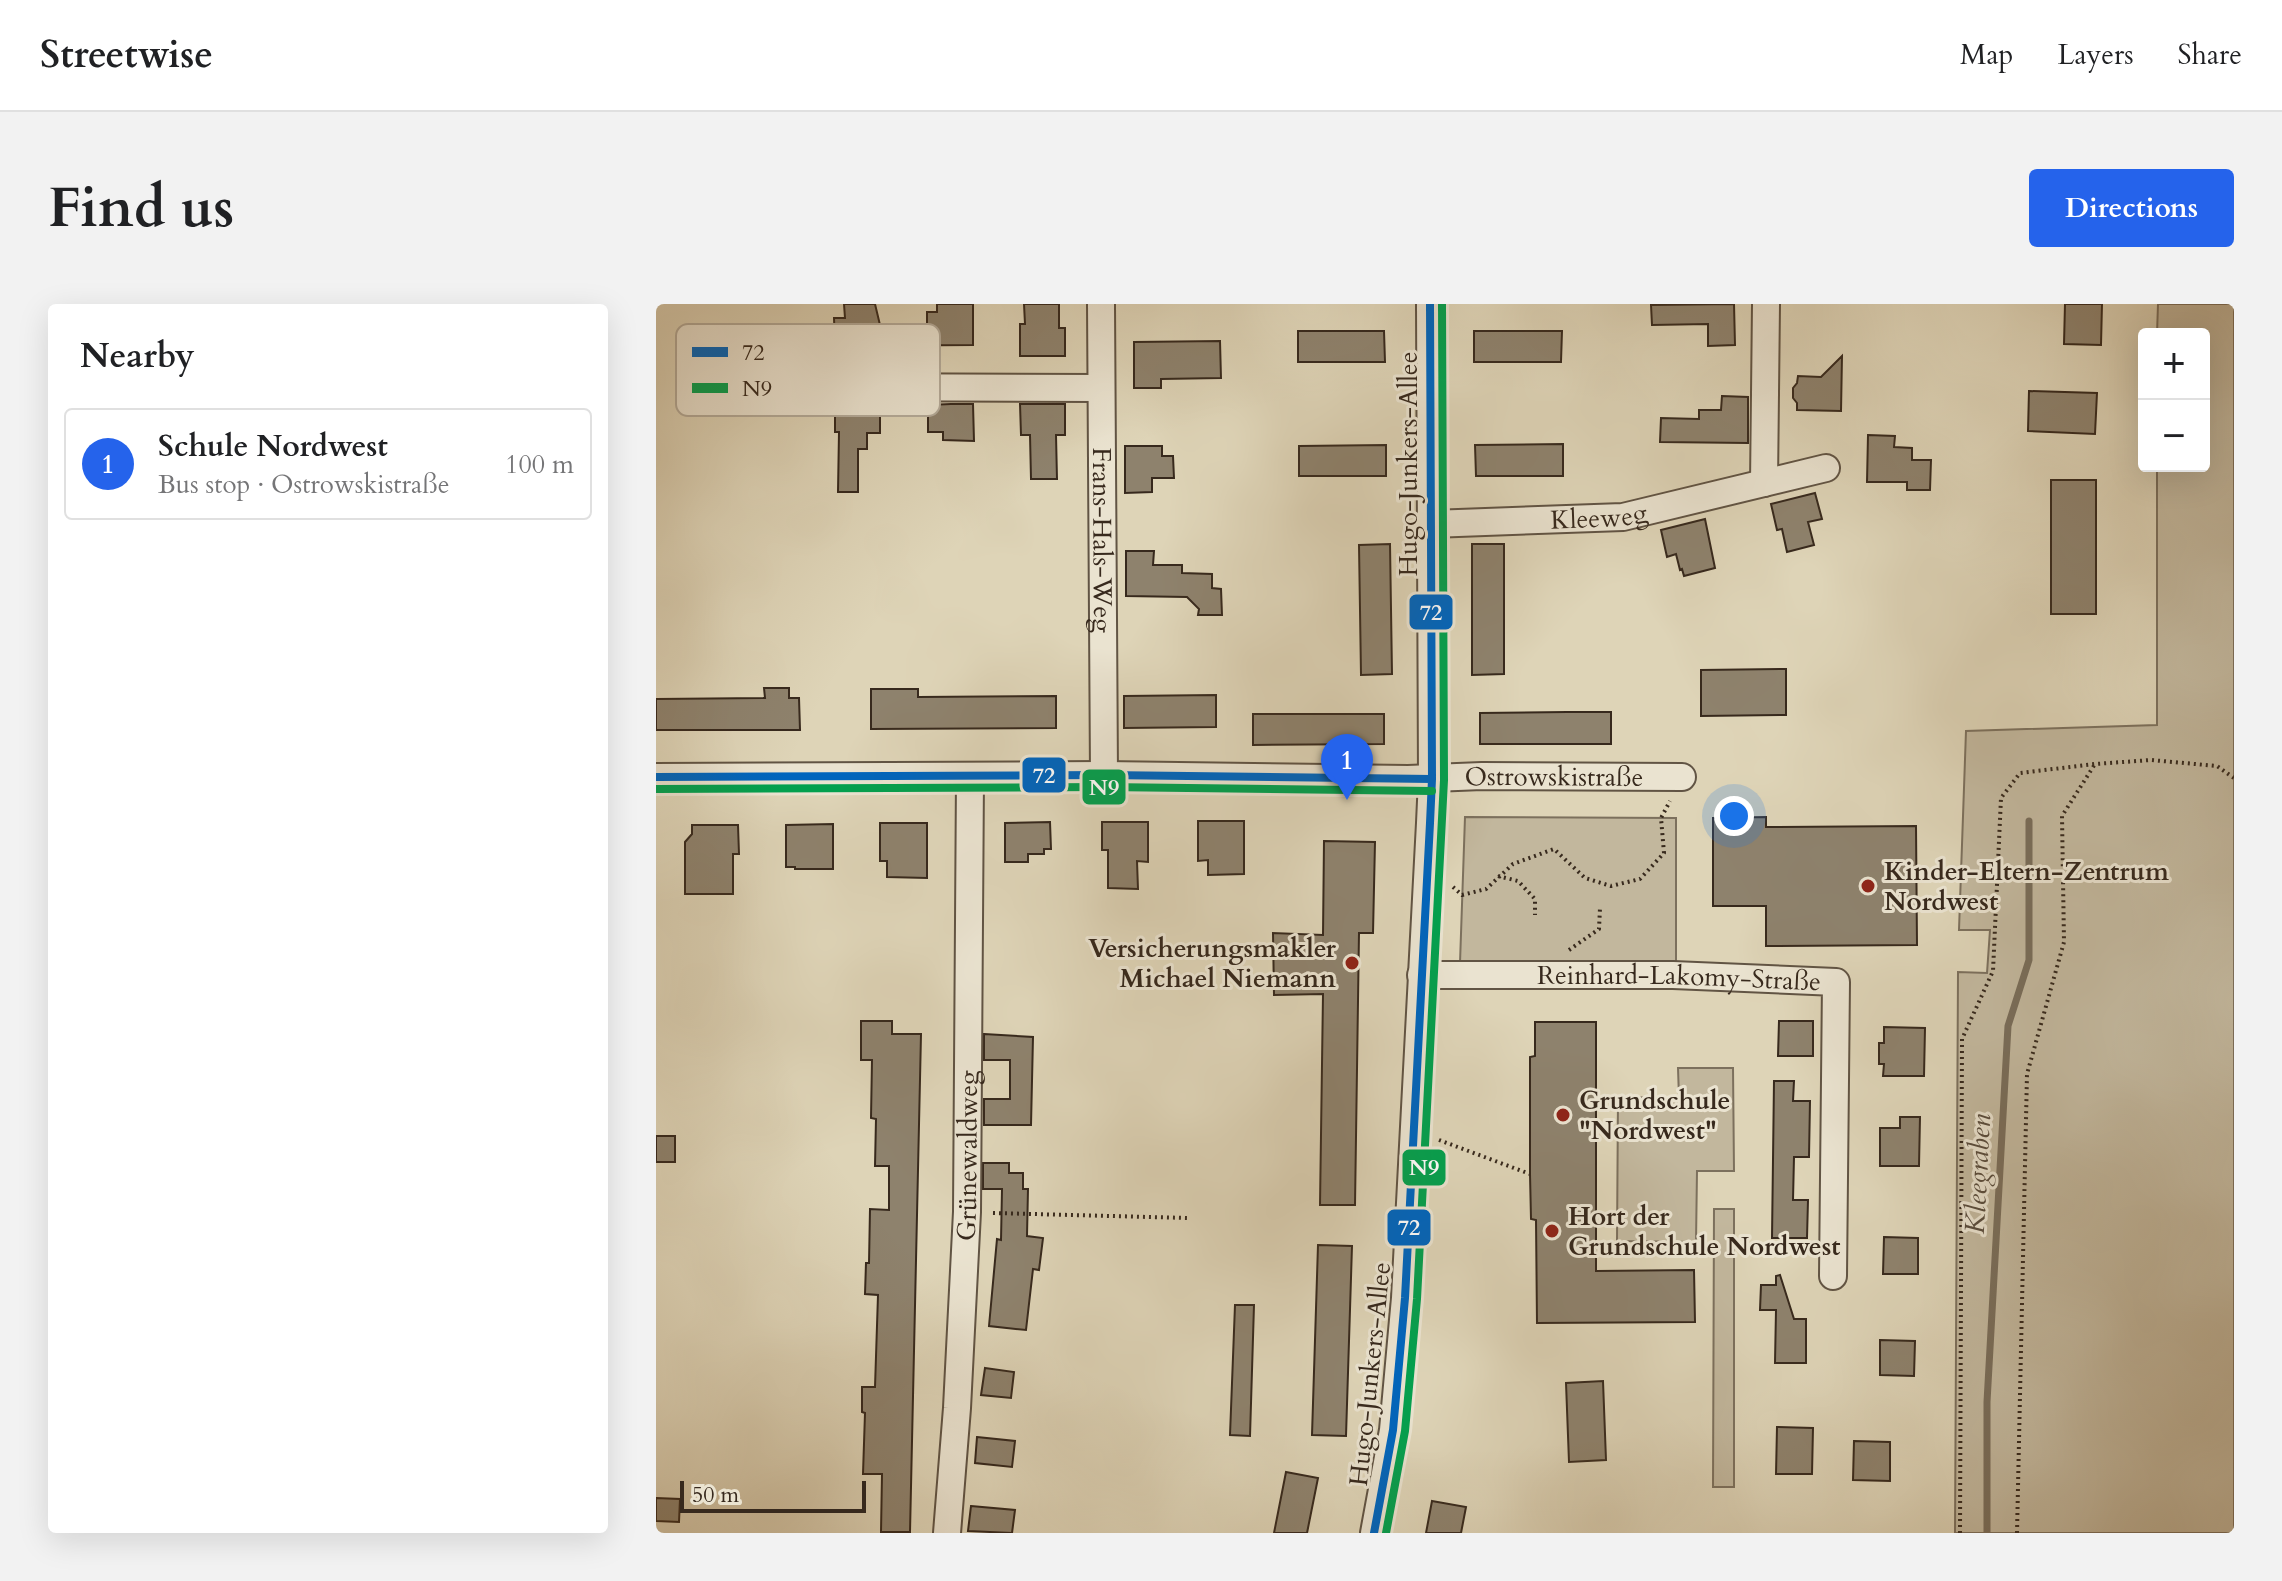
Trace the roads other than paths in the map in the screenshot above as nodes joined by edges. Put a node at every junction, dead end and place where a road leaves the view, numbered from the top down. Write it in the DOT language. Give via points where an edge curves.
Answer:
graph roads {
  1 [pos="1101,304"];
  2 [pos="1430,304"];
  3 [pos="1766,304"];
  4 [pos="940,387"];
  5 [pos="1101,388"];
  6 [pos="1826,468"];
  7 [pos="1764,483"];
  8 [pos="1431,524"];
  9 [pos="1104,775"];
  10 [pos="656,777"];
  11 [pos="970,777"];
  12 [pos="1682,777"];
  13 [pos="1432,779"];
  14 [pos="1421,975"];
  15 [pos="1833,1276"];
  16 [pos="947,1533"];
  17 [pos="1374,1533"];
  1 -- 5 [label="street, Frans-Hals-Weg"];
  2 -- 8 [label="street, Hugo-Junkers-Allee"];
  3 -- 7 [label="street"];
  4 -- 5 [label="street"];
  5 -- 9 [label="street, Frans-Hals-Weg"];
  6 -- 7 [label="street, Kleeweg"];
  7 -- 8 [label="street, Kleeweg" via="1623,517"];
  8 -- 13 [label="street, Hugo-Junkers-Allee"];
  9 -- 11 [label="street, Ostrowskistraße"];
  9 -- 13 [label="street, Ostrowskistraße"];
  10 -- 11 [label="street, Ostrowskistraße"];
  11 -- 16 [label="street, Grünewaldweg" via="967,1212"];
  12 -- 13 [label="street, Ostrowskistraße"];
  13 -- 14 [label="street, Hugo-Junkers-Allee"];
  14 -- 15 [label="street, Reinhard-Lakomy-Straße" via="1673,975 1836,982"];
  14 -- 17 [label="street, Hugo-Junkers-Allee" via="1405,1298 1393,1430"];
}
